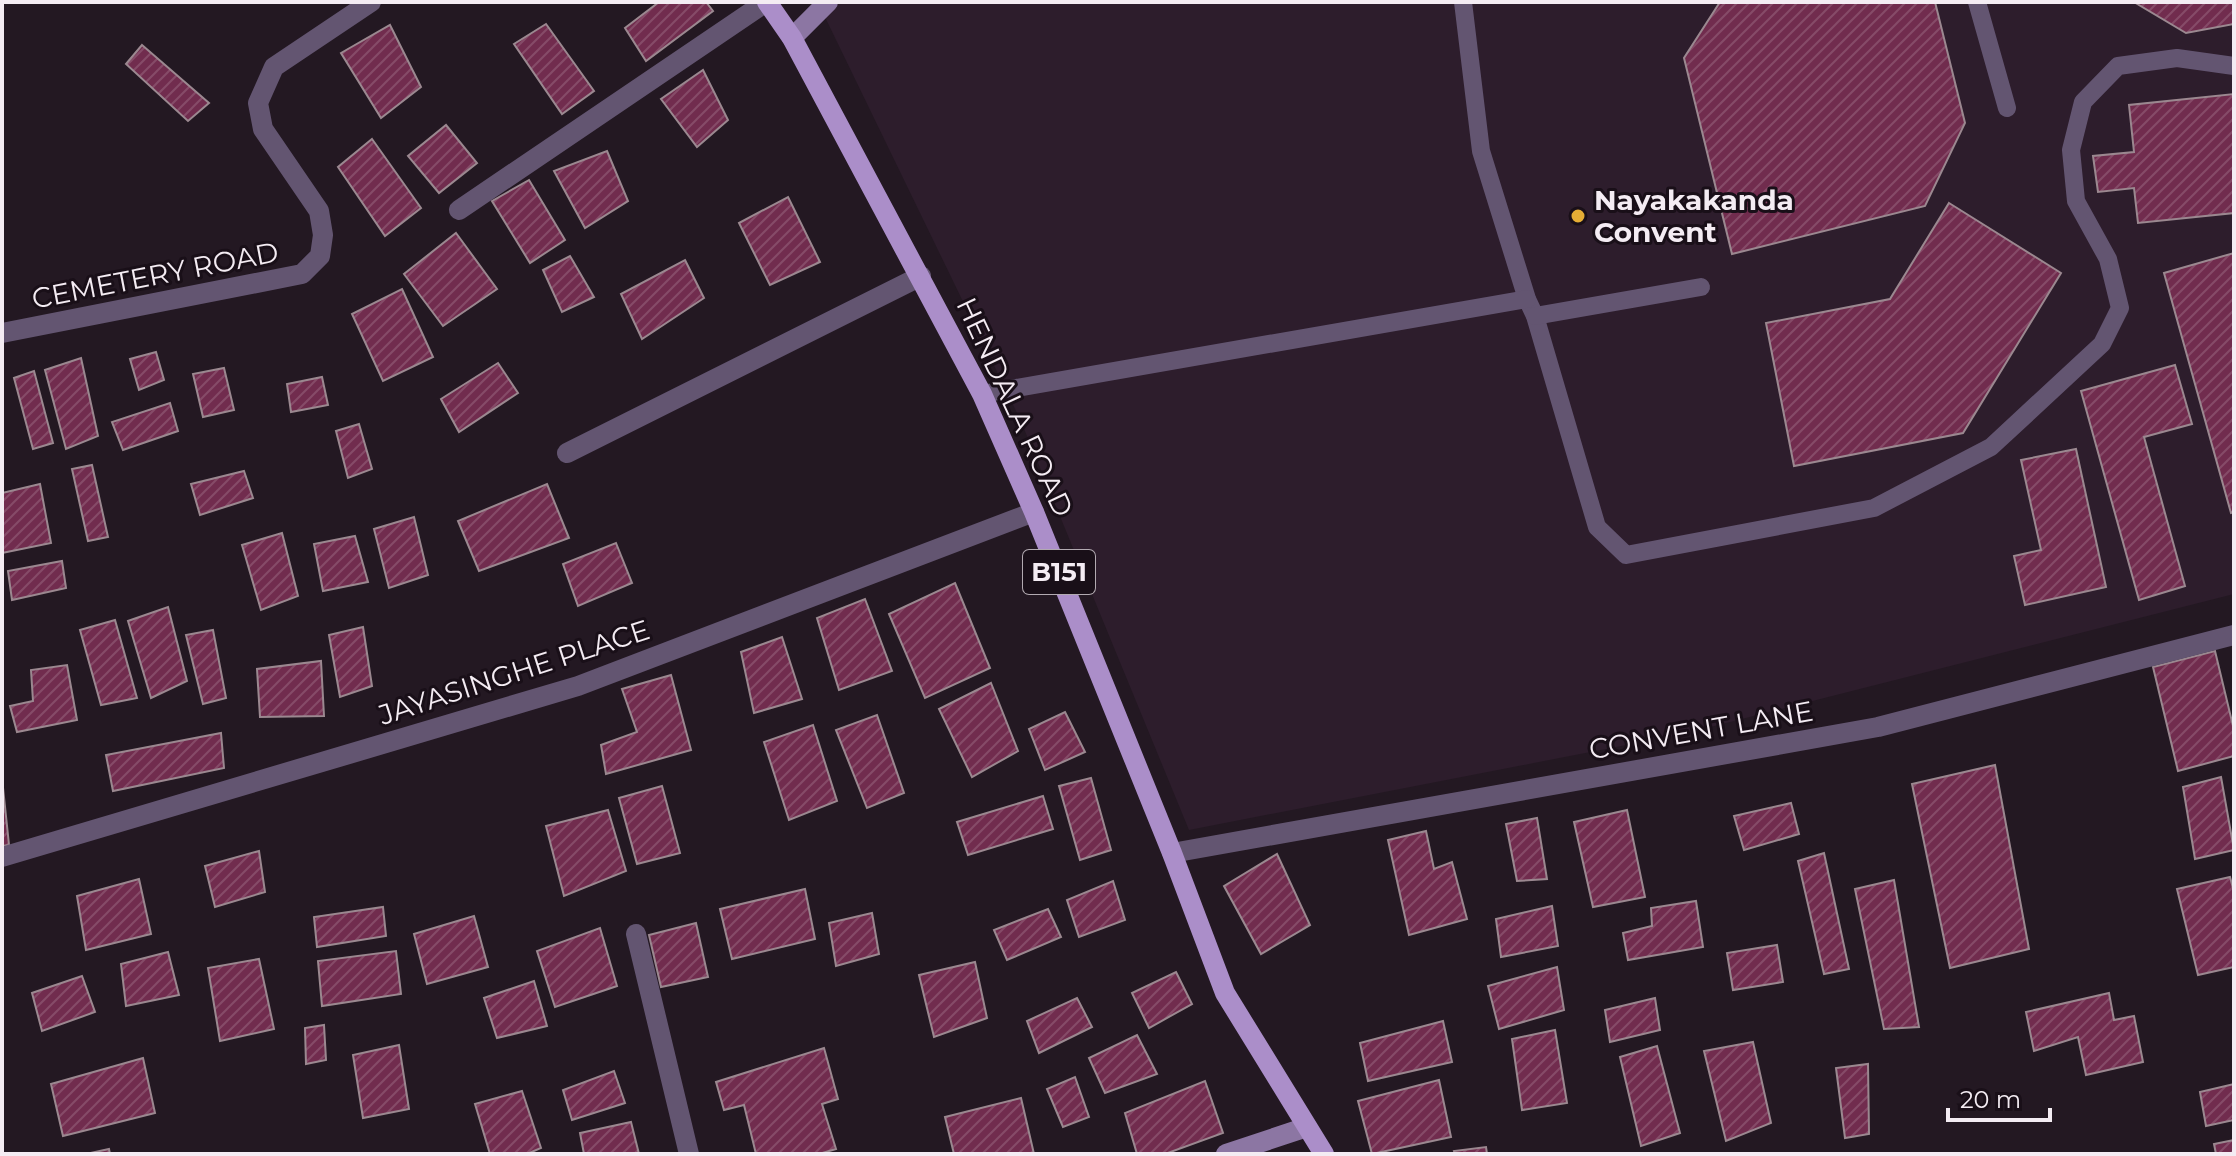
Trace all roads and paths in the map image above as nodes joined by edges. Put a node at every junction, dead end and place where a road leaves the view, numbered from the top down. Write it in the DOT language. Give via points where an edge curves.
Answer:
graph roads {
  1 [pos="371,2"];
  2 [pos="766,2"];
  3 [pos="828,2"];
  4 [pos="1463,2"];
  5 [pos="1977,2"];
  6 [pos="792,38"];
  7 [pos="2234,66"];
  8 [pos="2007,108"];
  9 [pos="459,210"];
  10 [pos="921,276"];
  11 [pos="1701,287"];
  12 [pos="1531,307"];
  13 [pos="2,333"];
  14 [pos="982,394"];
  15 [pos="567,453"];
  16 [pos="1034,512"];
  17 [pos="2234,635"];
  18 [pos="1172,853"];
  19 [pos="2,857"];
  20 [pos="636,934"];
  21 [pos="1307,1127"];
  22 [pos="689,1154"];
  23 [pos="1226,1154"];
  24 [pos="1324,1154"];
  1 -- 13 [label="street, CEMETERY ROAD" via="274,67 258,103 263,129 319,211 320,256 302,274"];
  2 -- 6 [label="main road, HENDALA ROAD / B151"];
  2 -- 9 [label="street"];
  3 -- 6 [label="street"];
  4 -- 12 [label="lane" via="1481,151"];
  5 -- 8 [label="lane"];
  6 -- 10 [label="main road, HENDALA ROAD / B151"];
  7 -- 12 [label="lane" via="2177,58 2118,66 2083,102 2071,150 2076,201 2108,259 2120,308 2102,344 1991,447 1874,508 1626,555 1597,527"];
  10 -- 14 [label="main road, HENDALA ROAD / B151"];
  10 -- 15 [label="street"];
  11 -- 12 [label="lane"];
  12 -- 14 [label="lane"];
  14 -- 16 [label="main road, HENDALA ROAD / B151"];
  16 -- 18 [label="main road, HENDALA ROAD / B151"];
  16 -- 19 [label="street, JAYASINGHE PLACE" via="578,686"];
  17 -- 18 [label="street, CONVENT LANE" via="1878,727"];
  18 -- 21 [label="main road, HENDALA ROAD / B151" via="1225,993"];
  20 -- 22 [label="street"];
  21 -- 23 [label="street"];
  21 -- 24 [label="main road, HENDALA ROAD / B151"];
}
